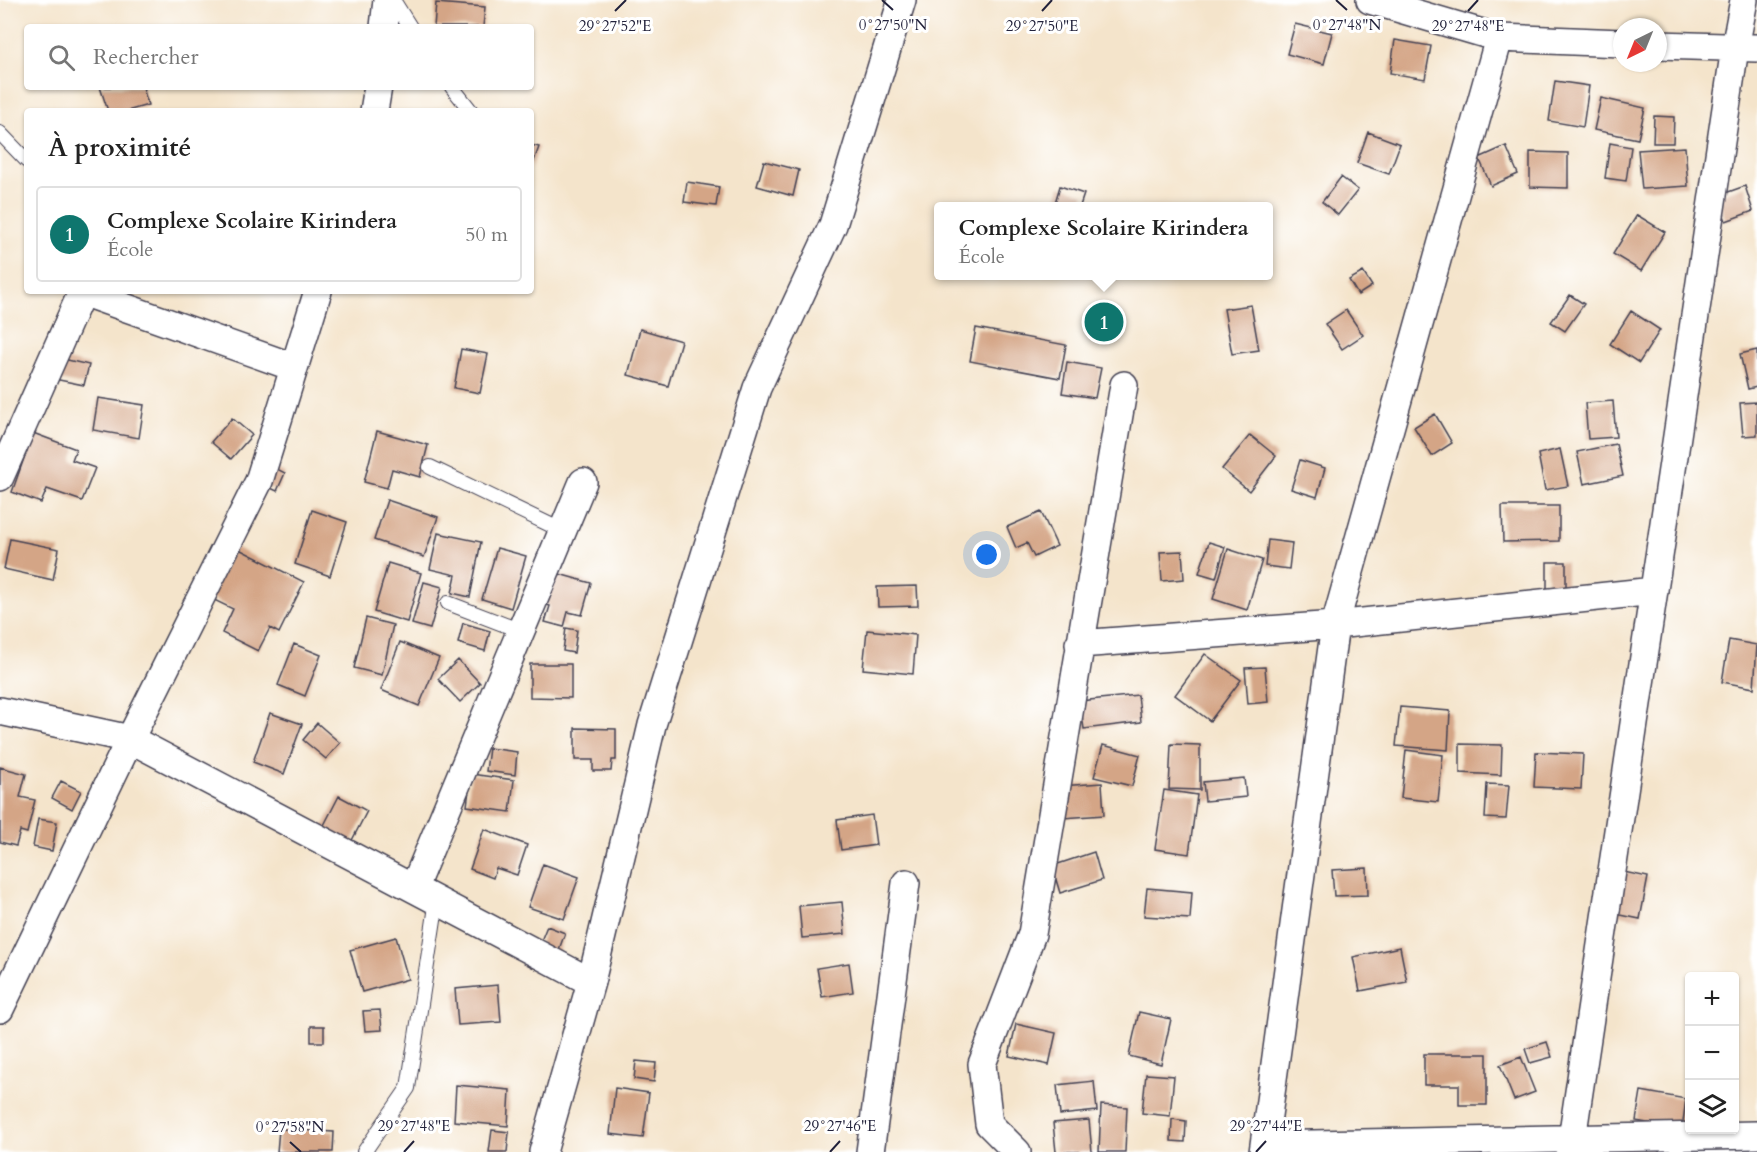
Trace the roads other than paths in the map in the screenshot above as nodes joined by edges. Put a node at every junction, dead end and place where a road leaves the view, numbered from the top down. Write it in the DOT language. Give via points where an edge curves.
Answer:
graph roads {
  1 [pos="387,0"];
  2 [pos="393,0"];
  3 [pos="902,0"];
  4 [pos="1370,0"];
  5 [pos="1744,0"];
  6 [pos="384,24"];
  7 [pos="408,24"];
  8 [pos="1499,38"];
  9 [pos="1613,43"];
  10 [pos="1667,45"];
  11 [pos="1746,48"];
  12 [pos="378,90"];
  13 [pos="454,90"];
  14 [pos="374,108"];
  15 [pos="469,108"];
  16 [pos="0,133"];
  17 [pos="24,158"];
  18 [pos="81,294"];
  19 [pos="88,294"];
  20 [pos="317,294"];
  21 [pos="292,368"];
  22 [pos="1124,386"];
  23 [pos="430,467"];
  24 [pos="0,477"];
  25 [pos="583,482"];
  26 [pos="563,531"];
  27 [pos="1654,591"];
  28 [pos="448,603"];
  29 [pos="1335,625"];
  30 [pos="521,631"];
  31 [pos="1080,644"];
  32 [pos="0,711"];
  33 [pos="130,739"];
  34 [pos="906,883"];
  35 [pos="425,894"];
  36 [pos="591,982"];
  37 [pos="0,1009"];
  38 [pos="1757,1136"];
  39 [pos="1571,1146"];
  40 [pos="1263,1148"];
  41 [pos="364,1152"];
  42 [pos="543,1152"];
  43 [pos="870,1152"];
  44 [pos="1017,1152"];
  1 -- 6 [label="street"];
  2 -- 7 [label="lane"];
  3 -- 36 [label="street" via="833,225 757,388 652,725"];
  4 -- 8 [label="street"];
  5 -- 11 [label="street"];
  8 -- 9 [label="street"];
  8 -- 29 [label="street"];
  10 -- 11 [label="street"];
  11 -- 27 [label="street"];
  12 -- 14 [label="street"];
  13 -- 15 [label="lane"];
  16 -- 17 [label="lane"];
  18 -- 24 [label="street"];
  19 -- 21 [label="street"];
  20 -- 21 [label="street"];
  21 -- 33 [label="street" via="259,481"];
  22 -- 31 [label="street"];
  23 -- 26 [label="lane"];
  25 -- 26 [label="street"];
  26 -- 30 [label="street"];
  27 -- 29 [label="street"];
  27 -- 39 [label="street"];
  28 -- 30 [label="lane"];
  29 -- 31 [label="street"];
  29 -- 40 [label="street"];
  30 -- 35 [label="street"];
  31 -- 44 [label="street" via="1032,934 982,1064 989,1124"];
  32 -- 33 [label="street"];
  33 -- 35 [label="street"];
  33 -- 37 [label="street"];
  34 -- 43 [label="street"];
  35 -- 36 [label="street"];
  35 -- 41 [label="lane" via="408,1088"];
  36 -- 42 [label="street"];
  38 -- 39 [label="street"];
  39 -- 40 [label="street"];
}
